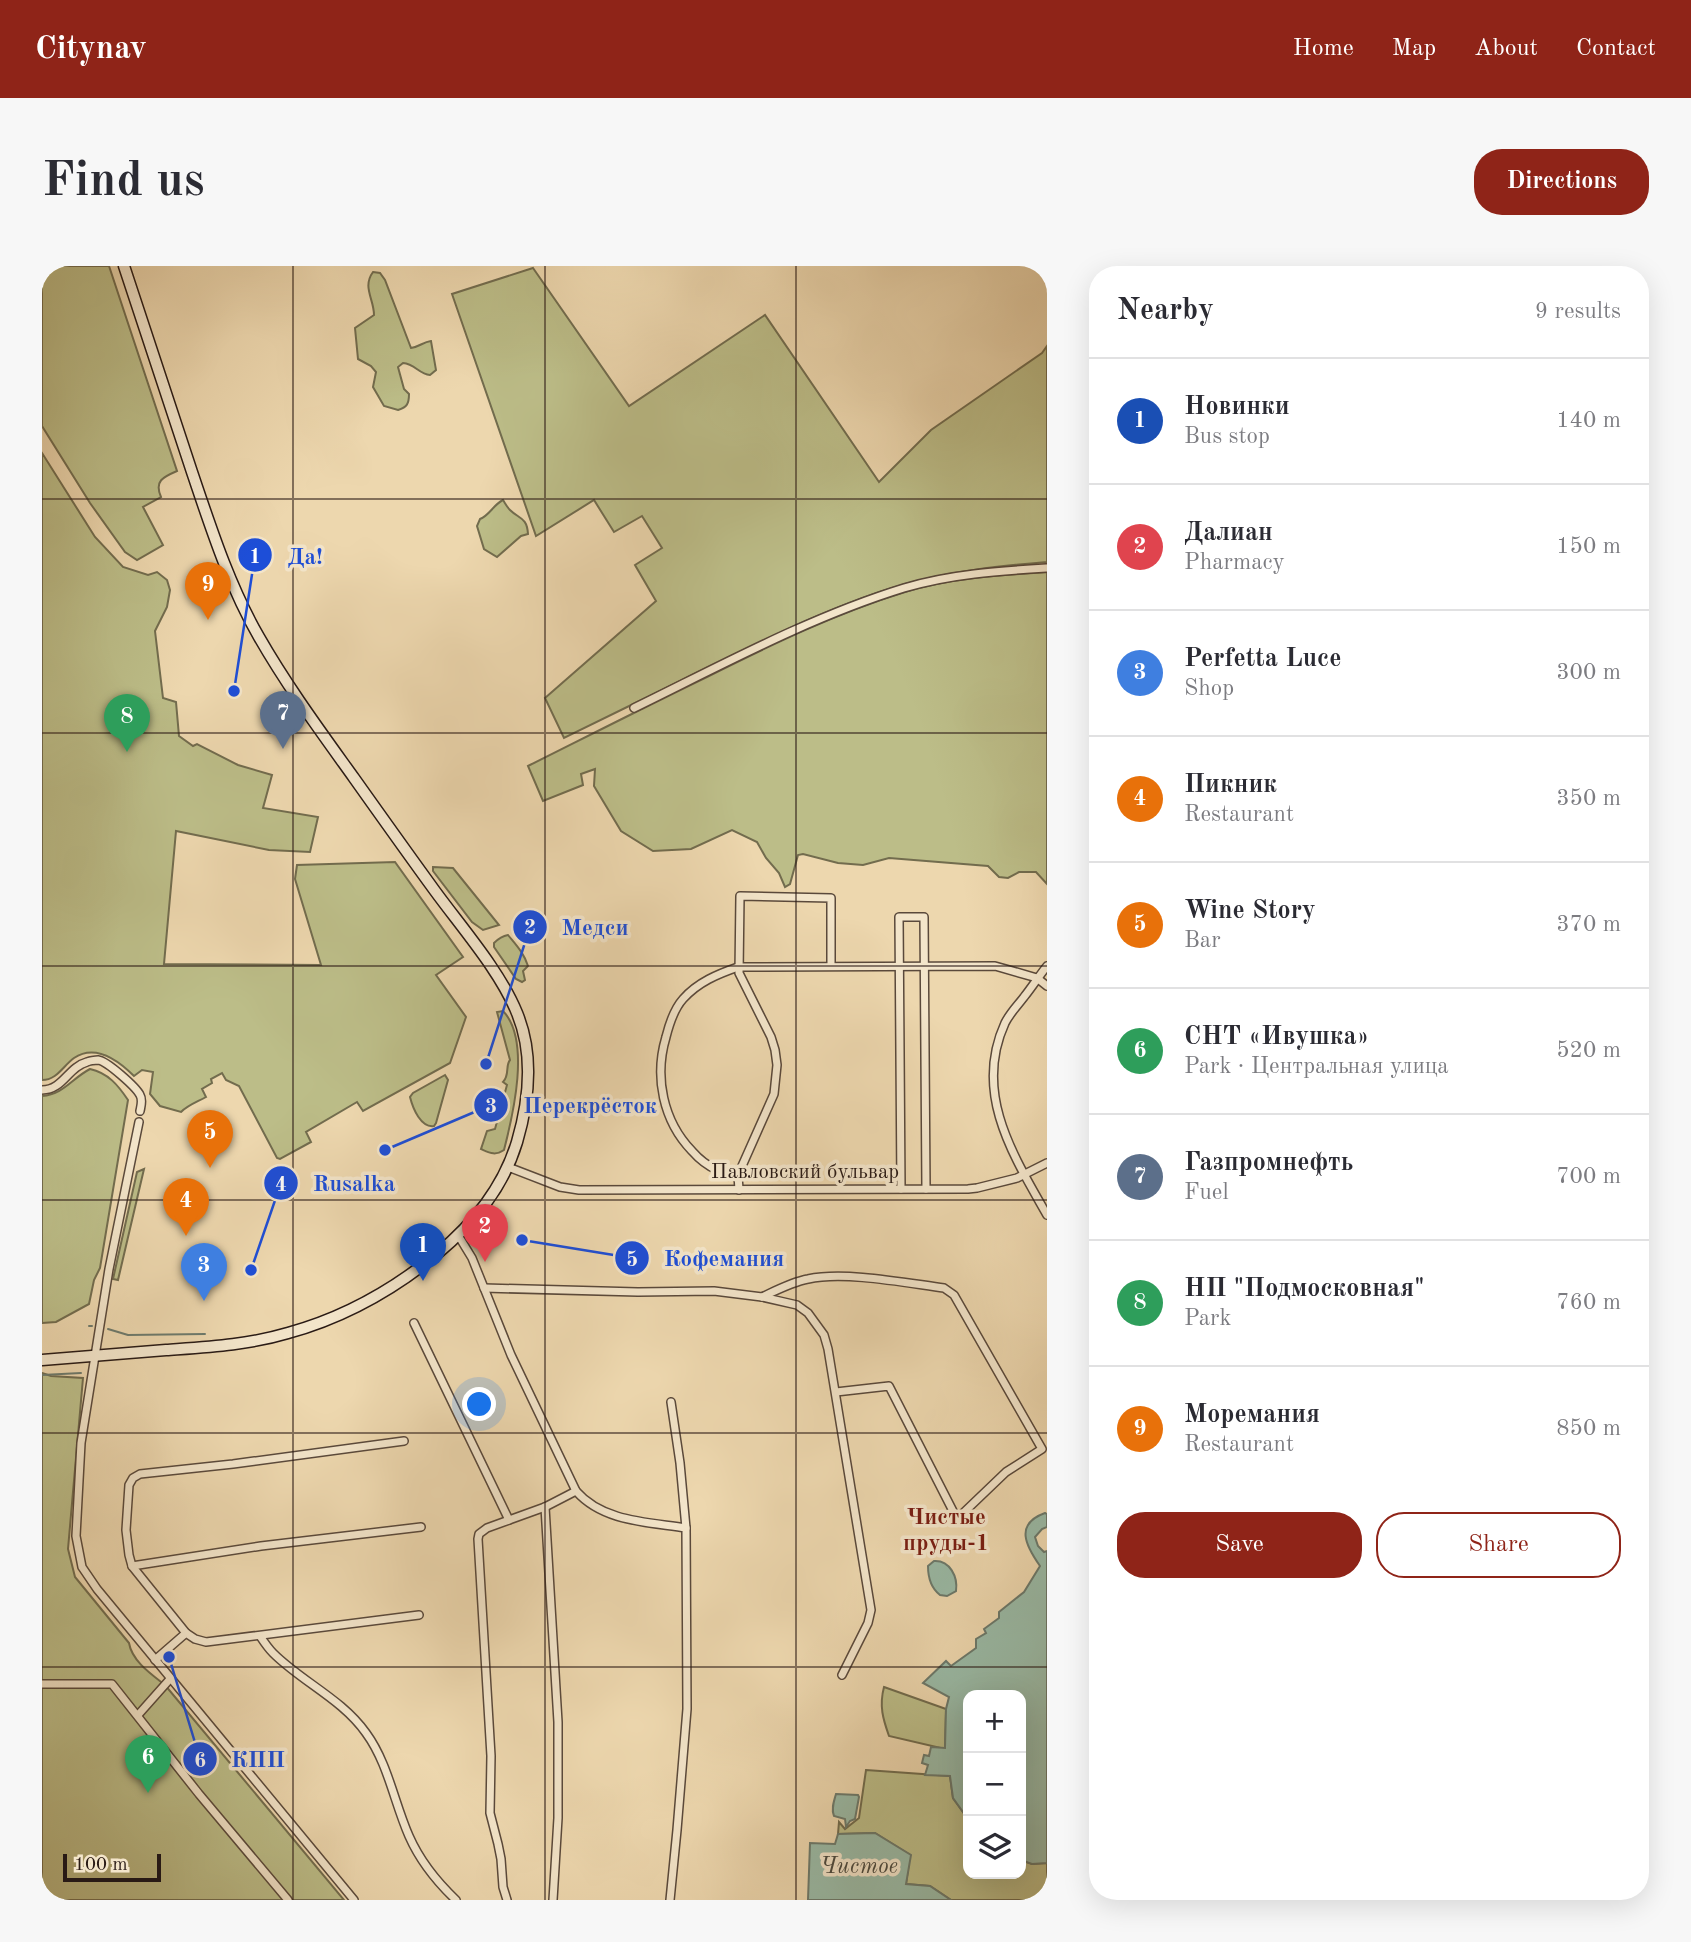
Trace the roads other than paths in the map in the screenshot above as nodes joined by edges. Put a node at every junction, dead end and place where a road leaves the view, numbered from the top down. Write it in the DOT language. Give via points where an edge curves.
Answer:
graph roads {
  1 [pos="124,266"];
  2 [pos="1047,568"];
  3 [pos="634,708"];
  4 [pos="899,965"];
  5 [pos="924,965"];
  6 [pos="831,966"];
  7 [pos="1047,966"];
  8 [pos="738,967"];
  9 [pos="1037,978"];
  10 [pos="1047,986"];
  11 [pos="42,1090"];
  12 [pos="140,1111"];
  13 [pos="139,1122"];
  14 [pos="1047,1163"];
  15 [pos="509,1167"];
  16 [pos="738,1175"];
  17 [pos="1025,1175"];
  18 [pos="739,1189"];
  19 [pos="901,1189"];
  20 [pos="926,1189"];
  21 [pos="1047,1215"];
  22 [pos="458,1235"];
  23 [pos="484,1288"];
  24 [pos="762,1297"];
  25 [pos="414,1323"];
  26 [pos="94,1356"];
  27 [pos="42,1360"];
  28 [pos="836,1392"];
  29 [pos="671,1402"];
  30 [pos="404,1441"];
  31 [pos="576,1492"];
  32 [pos="545,1507"];
  33 [pos="509,1520"];
  34 [pos="421,1527"];
  35 [pos="686,1528"];
  36 [pos="132,1566"];
  37 [pos="419,1615"];
  38 [pos="186,1633"];
  39 [pos="260,1636"];
  40 [pos="155,1660"];
  41 [pos="842,1675"];
  42 [pos="170,1679"];
  43 [pos="42,1684"];
  44 [pos="138,1715"];
  45 [pos="288,1900"];
  46 [pos="354,1900"];
  47 [pos="456,1900"];
  48 [pos="507,1900"];
  49 [pos="554,1900"];
  50 [pos="670,1900"];
  1 -- 15 [label="main road" via="212,533 251,624 304,708 490,967 518,1014 526,1043 528,1083"];
  2 -- 3 [label="street" via="905,588 788,633"];
  4 -- 5 [label="street"];
  4 -- 5 [label="street" via="900,916 924,916"];
  4 -- 6 [label="street"];
  4 -- 19 [label="street"];
  5 -- 9 [label="street" via="995,966"];
  5 -- 20 [label="street"];
  6 -- 8 [label="street"];
  6 -- 8 [label="street" via="831,898 740,896"];
  7 -- 9 [label="street"];
  8 -- 16 [label="street" via="771,1037 777,1065 774,1094"];
  8 -- 16 [label="street" via="696,987 681,1001 662,1050 661,1091 671,1124 683,1142 715,1169"];
  9 -- 10 [label="street"];
  9 -- 17 [label="street" via="1006,1022 994,1067 1003,1132"];
  11 -- 12 [label="street" via="57,1086 83,1063 98,1060 139,1094"];
  13 -- 26 [label="street"];
  14 -- 17 [label="street, Павловский бульвар"];
  15 -- 18 [label="street, Павловский бульвар" via="560,1187 588,1190"];
  15 -- 22 [label="main road" via="489,1201"];
  16 -- 18 [label="street"];
  17 -- 20 [label="street, Павловский бульвар" via="977,1188"];
  17 -- 21 [label="street"];
  18 -- 19 [label="street, Павловский бульвар"];
  19 -- 20 [label="street, Павловский бульвар"];
  22 -- 23 [label="street"];
  22 -- 26 [label="main road" via="376,1297 290,1333 233,1345"];
  23 -- 24 [label="street" via="714,1291"];
  23 -- 31 [label="street"];
  24 -- 28 [label="street" via="797,1304 817,1323 828,1349"];
  24 -- 28 [label="street" via="810,1278 828,1277 950,1290 1042,1449 1006,1472 956,1517 889,1386"];
  25 -- 33 [label="street"];
  26 -- 27 [label="main road"];
  26 -- 40 [label="street" via="81,1443 76,1536 82,1567"];
  28 -- 41 [label="street" via="871,1610"];
  29 -- 35 [label="street"];
  30 -- 36 [label="street" via="140,1474 129,1485 126,1530"];
  31 -- 32 [label="street"];
  31 -- 35 [label="street" via="600,1511 618,1517"];
  32 -- 33 [label="street"];
  32 -- 49 [label="street" via="558,1722"];
  33 -- 48 [label="street" via="482,1531 478,1539 490,1813"];
  34 -- 36 [label="street"];
  35 -- 50 [label="street" via="687,1709"];
  36 -- 38 [label="street"];
  37 -- 39 [label="street"];
  38 -- 39 [label="street" via="206,1642"];
  38 -- 40 [label="street"];
  39 -- 47 [label="street" via="272,1652 365,1731 419,1857"];
  40 -- 42 [label="street"];
  42 -- 44 [label="street"];
  42 -- 46 [label="street"];
  43 -- 44 [label="street" via="112,1684"];
  44 -- 45 [label="street"];
}
